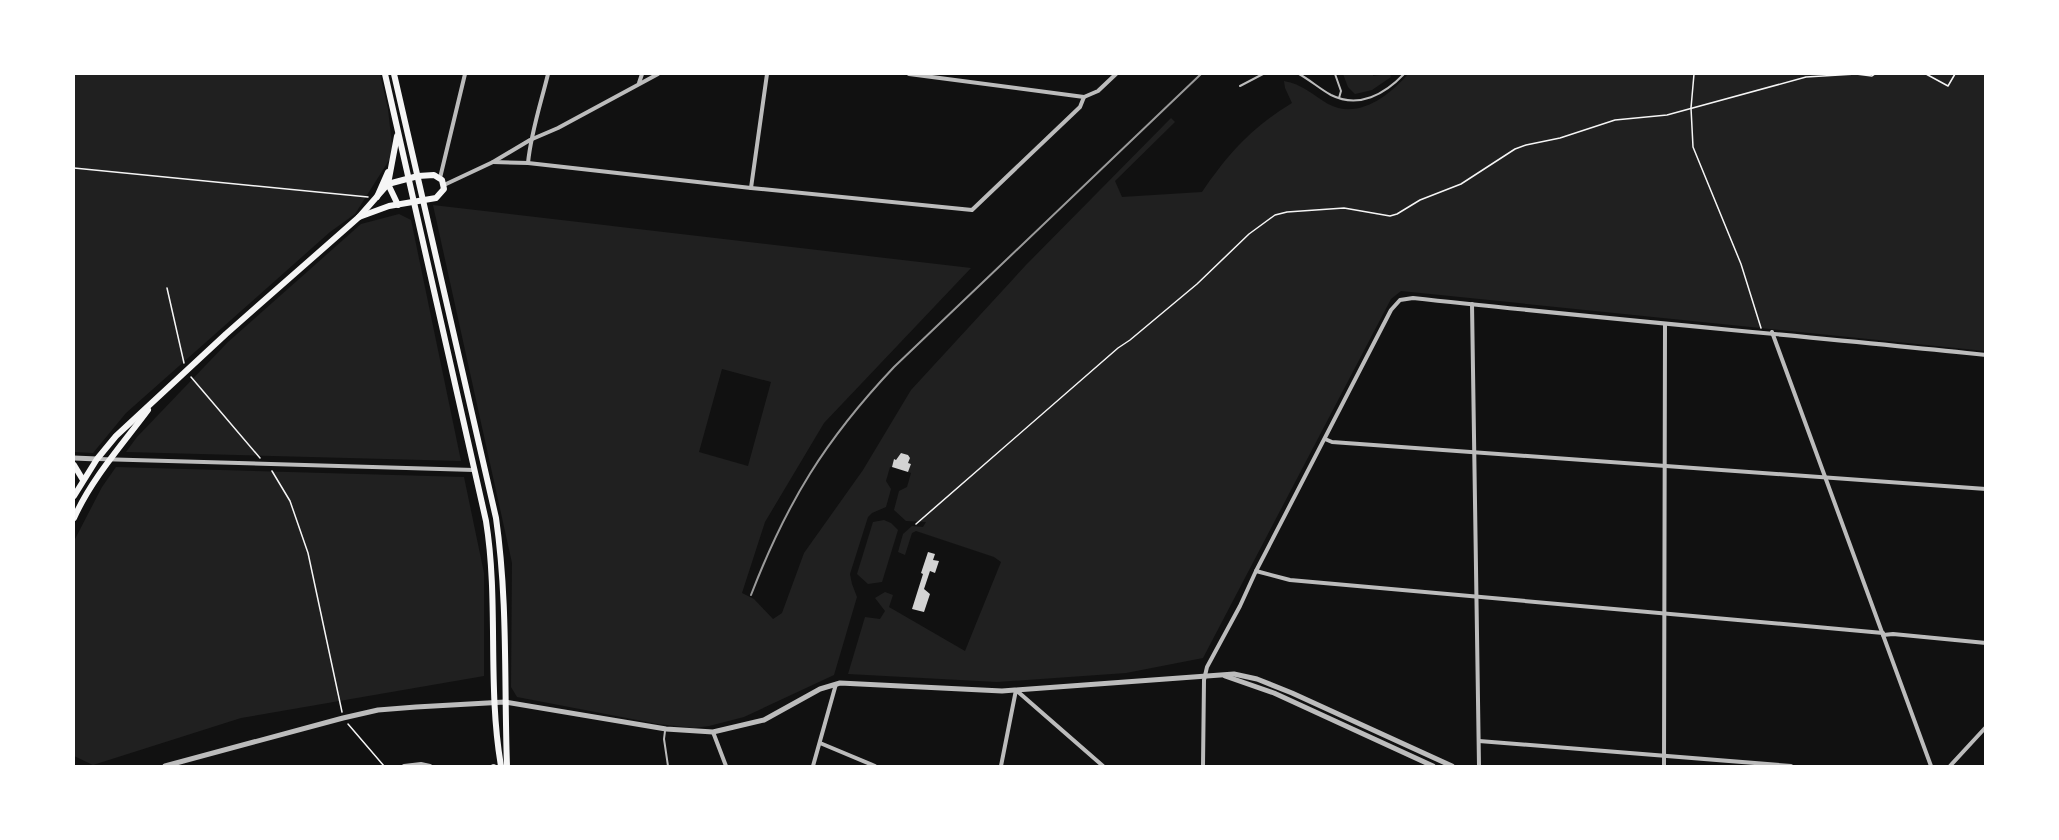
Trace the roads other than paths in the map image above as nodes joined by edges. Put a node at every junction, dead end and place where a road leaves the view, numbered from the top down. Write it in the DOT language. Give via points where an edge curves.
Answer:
graph roads {
  1 [pos="385,74"];
  2 [pos="394,74"];
  3 [pos="465,74"];
  4 [pos="548,74"];
  5 [pos="642,74"];
  6 [pos="658,74"];
  7 [pos="766,74"];
  8 [pos="909,74"];
  9 [pos="1116,74"];
  10 [pos="1263,74"];
  11 [pos="1299,74"];
  12 [pos="1335,74"];
  13 [pos="1404,74"];
  14 [pos="639,83"];
  15 [pos="1240,86"];
  16 [pos="1084,97"];
  17 [pos="1340,98"];
  18 [pos="398,129"];
  19 [pos="530,140"];
  20 [pos="394,161"];
  21 [pos="493,162"];
  22 [pos="528,163"];
  23 [pos="418,176"];
  24 [pos="440,178"];
  25 [pos="409,179"];
  26 [pos="388,184"];
  27 [pos="444,185"];
  28 [pos="751,188"];
  29 [pos="377,197"];
  30 [pos="423,201"];
  31 [pos="415,202"];
  32 [pos="398,205"];
  33 [pos="359,217"];
  34 [pos="1472,304"];
  35 [pos="1665,325"];
  36 [pos="1772,333"];
  37 [pos="1986,355"];
  38 [pos="157,397"];
  39 [pos="1325,439"];
  40 [pos="1475,452"];
  41 [pos="74,458"];
  42 [pos="97,459"];
  43 [pos="110,459"];
  44 [pos="74,465"];
  45 [pos="1665,466"];
  46 [pos="476,471"];
  47 [pos="1826,477"];
  48 [pos="83,480"];
  49 [pos="1986,489"];
  50 [pos="74,495"];
  51 [pos="74,518"];
  52 [pos="1256,571"];
  53 [pos="1477,596"];
  54 [pos="1664,613"];
  55 [pos="1883,634"];
  56 [pos="1986,643"];
  57 [pos="1204,675"];
  58 [pos="1223,675"];
  59 [pos="836,684"];
  60 [pos="1016,690"];
  61 [pos="495,702"];
  62 [pos="506,702"];
  63 [pos="1986,727"];
  64 [pos="666,729"];
  65 [pos="713,732"];
  66 [pos="1479,741"];
  67 [pos="820,743"];
  68 [pos="1664,756"];
  69 [pos="165,766"];
  70 [pos="404,766"];
  71 [pos="430,766"];
  72 [pos="501,766"];
  73 [pos="507,766"];
  74 [pos="668,766"];
  75 [pos="726,766"];
  76 [pos="813,766"];
  77 [pos="874,766"];
  78 [pos="1001,766"];
  79 [pos="1103,766"];
  80 [pos="1203,766"];
  81 [pos="1433,766"];
  82 [pos="1452,766"];
  83 [pos="1479,766"];
  84 [pos="1664,766"];
  85 [pos="1791,766"];
  86 [pos="1931,766"];
  87 [pos="1950,766"];
  1 -- 18 [label="main road"];
  2 -- 23 [label="main road"];
  3 -- 24 [label="street"];
  4 -- 19 [label="street"];
  5 -- 14 [label="street"];
  6 -- 14 [label="street"];
  7 -- 28 [label="street"];
  8 -- 16 [label="street"];
  9 -- 16 [label="street" via="1098,91"];
  10 -- 15 [label="lane"];
  11 -- 17 [label="lane"];
  12 -- 17 [label="lane"];
  13 -- 17 [label="lane" via="1370,98"];
  14 -- 19 [label="street"];
  16 -- 28 [label="street" via="1080,107 972,210"];
  18 -- 20 [label="main road"];
  18 -- 25 [label="main road"];
  19 -- 21 [label="street"];
  19 -- 22 [label="street"];
  20 -- 26 [label="main road"];
  20 -- 29 [label="main road"];
  21 -- 22 [label="street"];
  21 -- 27 [label="street"];
  22 -- 28 [label="street"];
  23 -- 24 [label="main road"];
  23 -- 25 [label="main road"];
  23 -- 30 [label="main road"];
  24 -- 27 [label="main road"];
  25 -- 26 [label="main road"];
  25 -- 31 [label="main road"];
  26 -- 29 [label="main road"];
  26 -- 32 [label="main road"];
  27 -- 30 [label="main road" via="439,196"];
  29 -- 33 [label="main road"];
  30 -- 31 [label="main road"];
  30 -- 62 [label="main road" via="496,518 503,566"];
  31 -- 32 [label="main road"];
  31 -- 46 [label="main road"];
  32 -- 33 [label="main road"];
  33 -- 38 [label="main road"];
  34 -- 35 [label="street"];
  34 -- 39 [label="street" via="1400,300 1391,309"];
  34 -- 40 [label="street"];
  35 -- 36 [label="street"];
  35 -- 45 [label="street"];
  36 -- 37 [label="street"];
  36 -- 47 [label="street"];
  38 -- 42 [label="main road"];
  38 -- 43 [label="main road"];
  39 -- 40 [label="street"];
  39 -- 52 [label="street"];
  40 -- 45 [label="street"];
  40 -- 53 [label="street"];
  41 -- 42 [label="street"];
  42 -- 43 [label="street"];
  42 -- 48 [label="main road"];
  43 -- 46 [label="street"];
  43 -- 51 [label="main road"];
  44 -- 48 [label="main road"];
  45 -- 47 [label="street"];
  45 -- 54 [label="street"];
  46 -- 61 [label="main road" via="490,545"];
  47 -- 49 [label="street"];
  47 -- 55 [label="street"];
  48 -- 50 [label="main road"];
  52 -- 53 [label="street" via="1290,579"];
  52 -- 57 [label="street"];
  53 -- 54 [label="street"];
  53 -- 66 [label="street"];
  54 -- 55 [label="street"];
  54 -- 68 [label="street"];
  55 -- 56 [label="street"];
  55 -- 86 [label="street"];
  57 -- 58 [label="street"];
  57 -- 60 [label="street"];
  57 -- 80 [label="street"];
  58 -- 81 [label="street" via="1274,693"];
  58 -- 82 [label="street" via="1269,684"];
  59 -- 60 [label="street"];
  59 -- 65 [label="street" via="764,720"];
  59 -- 67 [label="street"];
  60 -- 78 [label="street"];
  60 -- 79 [label="street"];
  61 -- 62 [label="street"];
  61 -- 69 [label="street" via="378,710"];
  61 -- 72 [label="main road"];
  62 -- 64 [label="street"];
  62 -- 73 [label="main road"];
  63 -- 87 [label="street"];
  64 -- 65 [label="street"];
  64 -- 74 [label="lane"];
  65 -- 75 [label="street"];
  66 -- 68 [label="street"];
  66 -- 83 [label="street"];
  67 -- 76 [label="street"];
  67 -- 77 [label="street"];
  68 -- 84 [label="street"];
  68 -- 85 [label="street"];
  70 -- 71 [label="street"];
}
